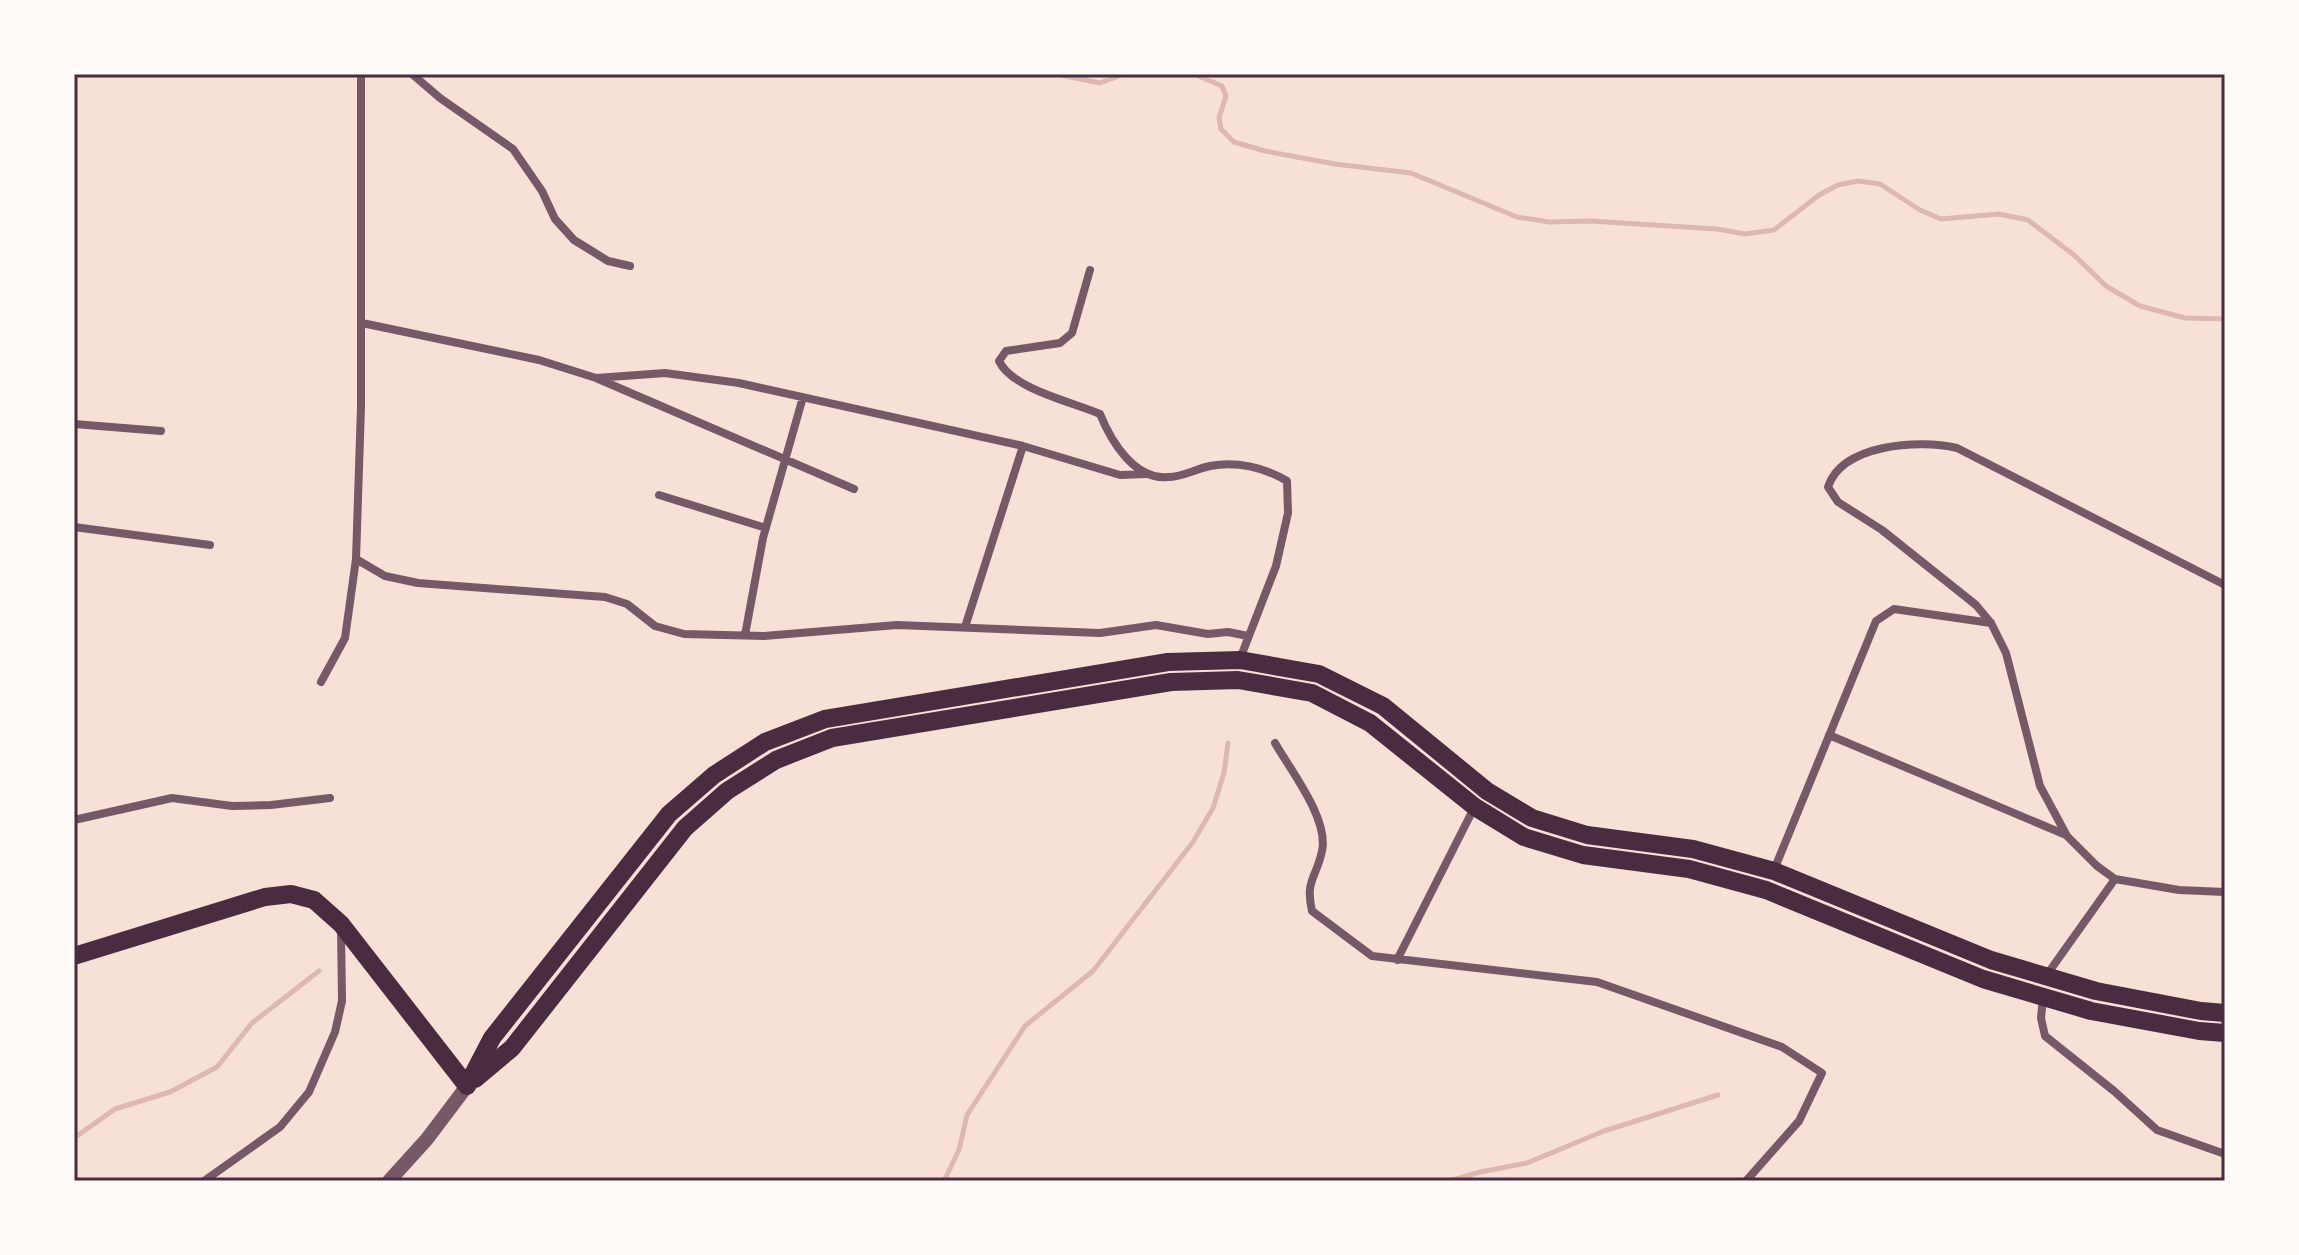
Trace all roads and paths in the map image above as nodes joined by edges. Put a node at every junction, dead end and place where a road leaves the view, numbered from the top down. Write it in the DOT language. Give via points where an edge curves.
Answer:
graph roads {
  1 [pos="361,74"];
  2 [pos="412,74"];
  3 [pos="630,266"];
  4 [pos="1090,270"];
  5 [pos="362,323"];
  6 [pos="596,378"];
  7 [pos="803,397"];
  8 [pos="74,424"];
  9 [pos="161,431"];
  10 [pos="1023,446"];
  11 [pos="785,459"];
  12 [pos="1148,474"];
  13 [pos="854,489"];
  14 [pos="659,495"];
  15 [pos="74,527"];
  16 [pos="766,528"];
  17 [pos="210,545"];
  18 [pos="356,559"];
  19 [pos="2225,585"];
  20 [pos="1991,623"];
  21 [pos="965,627"];
  22 [pos="745,635"];
  23 [pos="1248,636"];
  24 [pos="1240,660"];
  25 [pos="321,682"];
  26 [pos="1829,735"];
  27 [pos="1275,743"];
  28 [pos="330,798"];
  29 [pos="1475,807"];
  30 [pos="74,820"];
  31 [pos="2067,836"];
  32 [pos="1774,871"];
  33 [pos="2115,879"];
  34 [pos="1766,890"];
  35 [pos="2225,892"];
  36 [pos="341,924"];
  37 [pos="74,956"];
  38 [pos="1397,960"];
  39 [pos="2046,976"];
  40 [pos="2043,997"];
  41 [pos="2225,1013"];
  42 [pos="2225,1033"];
  43 [pos="467,1086"];
  44 [pos="2225,1154"];
  45 [pos="204,1181"];
  46 [pos="389,1181"];
  47 [pos="1746,1181"];
  1 -- 5 [label="street"];
  2 -- 3 [label="street" via="513,149 555,219 574,240 608,261"];
  4 -- 12 [label="street" via="1072,333 1060,343 1006,351 999,361 1035,390 1100,414 1111,440"];
  5 -- 6 [label="street" via="539,360"];
  5 -- 18 [label="street"];
  6 -- 7 [label="street" via="665,373"];
  6 -- 11 [label="street"];
  7 -- 10 [label="street"];
  7 -- 11 [label="street"];
  8 -- 9 [label="street"];
  10 -- 12 [label="street" via="1120,475"];
  10 -- 21 [label="street"];
  11 -- 13 [label="street"];
  11 -- 16 [label="street"];
  12 -- 23 [label="street" via="1168,478 1212,466 1246,465 1287,481 1288,513 1276,566"];
  14 -- 16 [label="street"];
  15 -- 17 [label="street"];
  16 -- 22 [label="street"];
  18 -- 22 [label="street" via="385,576 418,583 605,597 669,630"];
  18 -- 25 [label="street" via="345,638"];
  19 -- 20 [label="street" via="1957,448 1905,445 1857,455 1832,473 1828,487 1838,502 1882,530"];
  20 -- 26 [label="street" via="1894,609 1876,621"];
  20 -- 31 [label="street" via="2006,653 2040,786"];
  21 -- 22 [label="street" via="897,625"];
  21 -- 23 [label="street" via="1100,633 1156,625"];
  23 -- 24 [label="street"];
  24 -- 32 [label="main road" via="1319,674 1383,706 1487,791 1532,818 1587,835 1693,849"];
  24 -- 43 [label="main road" via="1168,662 825,719 765,742 714,775 669,814 492,1038"];
  26 -- 31 [label="street"];
  26 -- 32 [label="street"];
  27 -- 38 [label="street" via="1318,817 1323,848 1308,891 1312,911 1372,956"];
  28 -- 30 [label="street" via="232,806 172,798"];
  29 -- 34 [label="main road" via="1524,837 1583,855 1689,869"];
  29 -- 38 [label="street"];
  29 -- 43 [label="main road" via="1370,723 1312,693 1238,680 1171,682 832,738 776,760 727,791 685,828 512,1048"];
  31 -- 33 [label="street"];
  32 -- 34 [label="street"];
  32 -- 39 [label="main road" via="1991,960"];
  33 -- 35 [label="street"];
  33 -- 39 [label="street"];
  34 -- 40 [label="main road" via="1983,979"];
  36 -- 37 [label="main road" via="314,900 291,894 231,906"];
  36 -- 43 [label="main road"];
  36 -- 45 [label="street" via="342,1001 309,1092 280,1127"];
  38 -- 47 [label="street" via="1597,982 1782,1047 1822,1073 1799,1121"];
  39 -- 40 [label="street"];
  39 -- 41 [label="main road" via="2096,991"];
  40 -- 42 [label="main road" via="2091,1011"];
  40 -- 44 [label="street" via="2045,1036 2157,1130"];
  43 -- 46 [label="street"];
}
